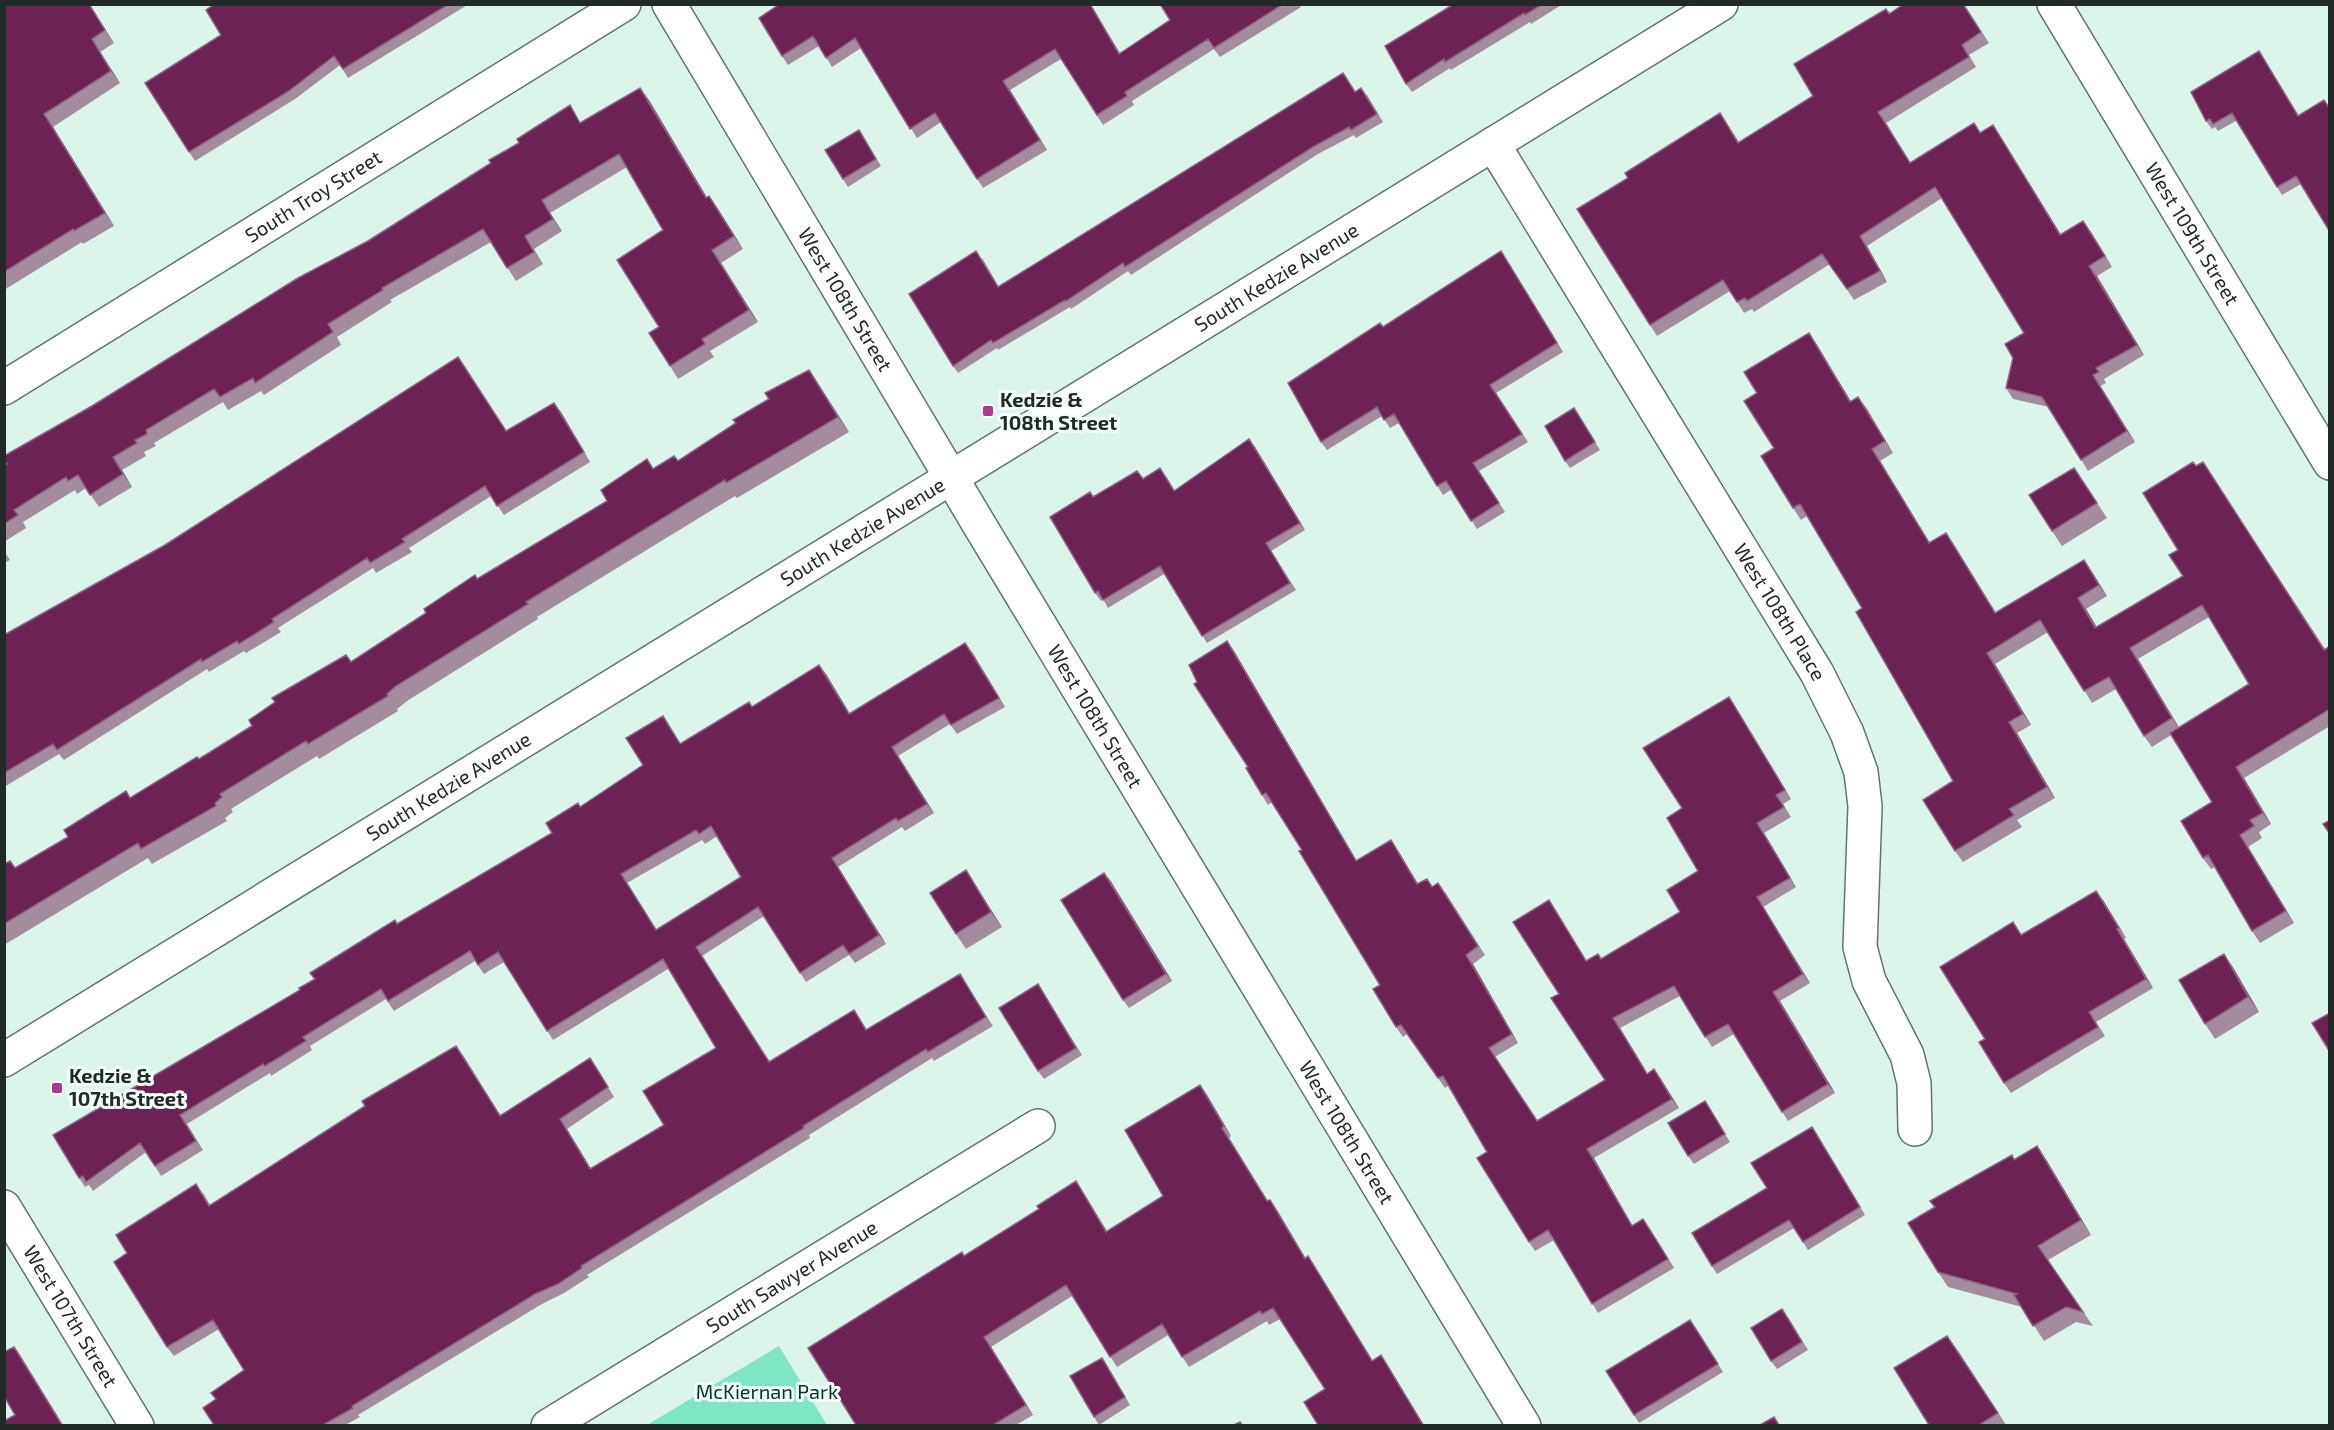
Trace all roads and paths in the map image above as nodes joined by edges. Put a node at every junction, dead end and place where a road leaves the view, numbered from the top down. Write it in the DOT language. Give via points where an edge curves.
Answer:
graph roads {
  1 [pos="624,4"];
  2 [pos="669,4"];
  3 [pos="1721,4"];
  4 [pos="2054,4"];
  5 [pos="1493,144"];
  6 [pos="4,388"];
  7 [pos="2330,463"];
  8 [pos="951,477"];
  9 [pos="4,1060"];
  10 [pos="1038,1126"];
  11 [pos="1915,1129"];
  12 [pos="4,1207"];
  13 [pos="137,1425"];
  14 [pos="548,1425"];
  15 [pos="1524,1425"];
  1 -- 6 [label="street, South Troy Street"];
  2 -- 8 [label="street, West 108th Street"];
  3 -- 5 [label="street, South Kedzie Avenue"];
  4 -- 7 [label="street, West 109th Street"];
  5 -- 8 [label="street, South Kedzie Avenue"];
  5 -- 11 [label="street, West 108th Place" via="1817,674 1847,733 1861,772 1865,806 1860,947 1869,981 1907,1055 1914,1083"];
  8 -- 9 [label="street, South Kedzie Avenue"];
  8 -- 15 [label="street, West 108th Street"];
  10 -- 14 [label="street, South Sawyer Avenue"];
  12 -- 13 [label="street, West 107th Street"];
}
